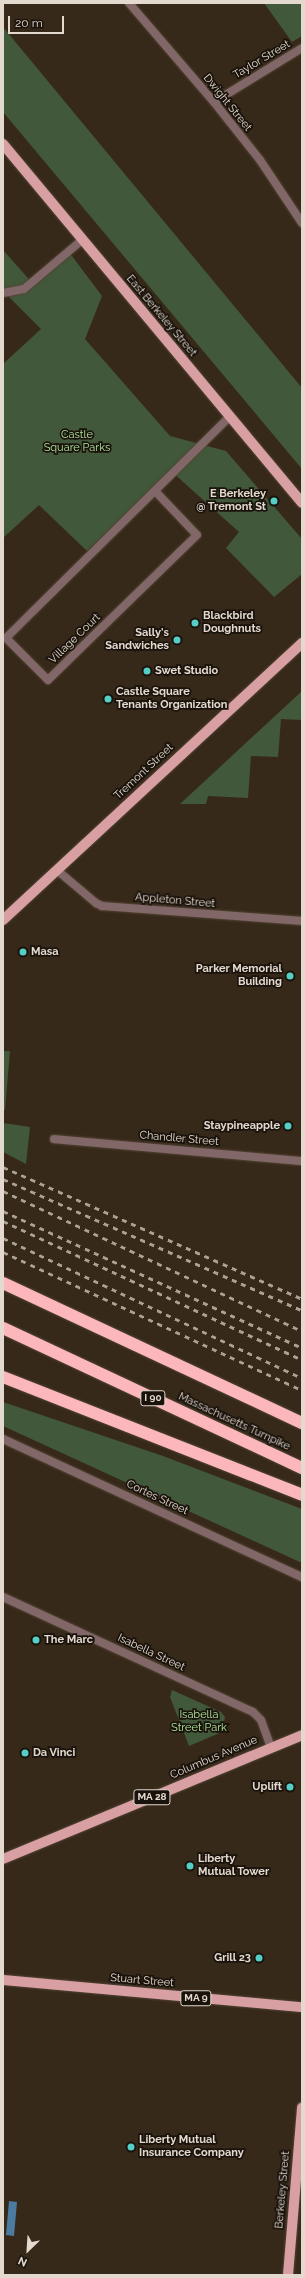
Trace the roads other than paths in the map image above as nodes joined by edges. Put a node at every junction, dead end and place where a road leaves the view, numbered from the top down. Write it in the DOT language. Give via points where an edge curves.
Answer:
graph roads {
  1 [pos="129,3"];
  2 [pos="302,48"];
  3 [pos="214,102"];
  4 [pos="3,144"];
  5 [pos="302,223"];
  6 [pos="82,240"];
  7 [pos="3,293"];
  8 [pos="230,418"];
  9 [pos="156,492"];
  10 [pos="302,503"];
  11 [pos="302,643"];
  12 [pos="58,871"];
  13 [pos="3,920"];
  14 [pos="302,921"];
  15 [pos="54,1139"];
  16 [pos="302,1161"];
  17 [pos="3,1283"];
  18 [pos="3,1328"];
  19 [pos="3,1377"];
  20 [pos="302,1423"];
  21 [pos="3,1439"];
  22 [pos="302,1468"];
  23 [pos="302,1494"];
  24 [pos="302,1577"];
  25 [pos="3,1597"];
  26 [pos="302,1735"];
  27 [pos="271,1748"];
  28 [pos="3,1859"];
  29 [pos="3,1980"];
  30 [pos="302,2007"];
  31 [pos="302,2108"];
  32 [pos="288,2275"];
  1 -- 3 [label="street, Dwight Street"];
  2 -- 3 [label="street, Taylor Street"];
  3 -- 5 [label="street, Dwight Street" via="260,160"];
  4 -- 6 [label="main road, East Berkeley Street"];
  6 -- 7 [label="street" via="24,289"];
  6 -- 8 [label="main road, East Berkeley Street"];
  8 -- 9 [label="street, Village Court" via="215,429"];
  8 -- 10 [label="main road, East Berkeley Street"];
  9 -- 9 [label="street, Village Court" via="6,638 48,680 197,535"];
  11 -- 12 [label="main road, Tremont Street"];
  12 -- 13 [label="main road, Tremont Street"];
  12 -- 14 [label="street, Appleton Street" via="102,906"];
  15 -- 16 [label="street, Chandler Street"];
  17 -- 20 [label="highway"];
  18 -- 22 [label="highway, Massachusetts Turnpike / I 90"];
  19 -- 23 [label="highway"];
  21 -- 24 [label="street, Cortes Street"];
  25 -- 27 [label="street, Isabella Street" via="253,1712 261,1720"];
  26 -- 27 [label="main road, Columbus Avenue / MA 28"];
  27 -- 28 [label="main road, Columbus Avenue / MA 28"];
  29 -- 30 [label="main road, Stuart Street / MA 9"];
  31 -- 32 [label="main road, Berkeley Street"];
}
